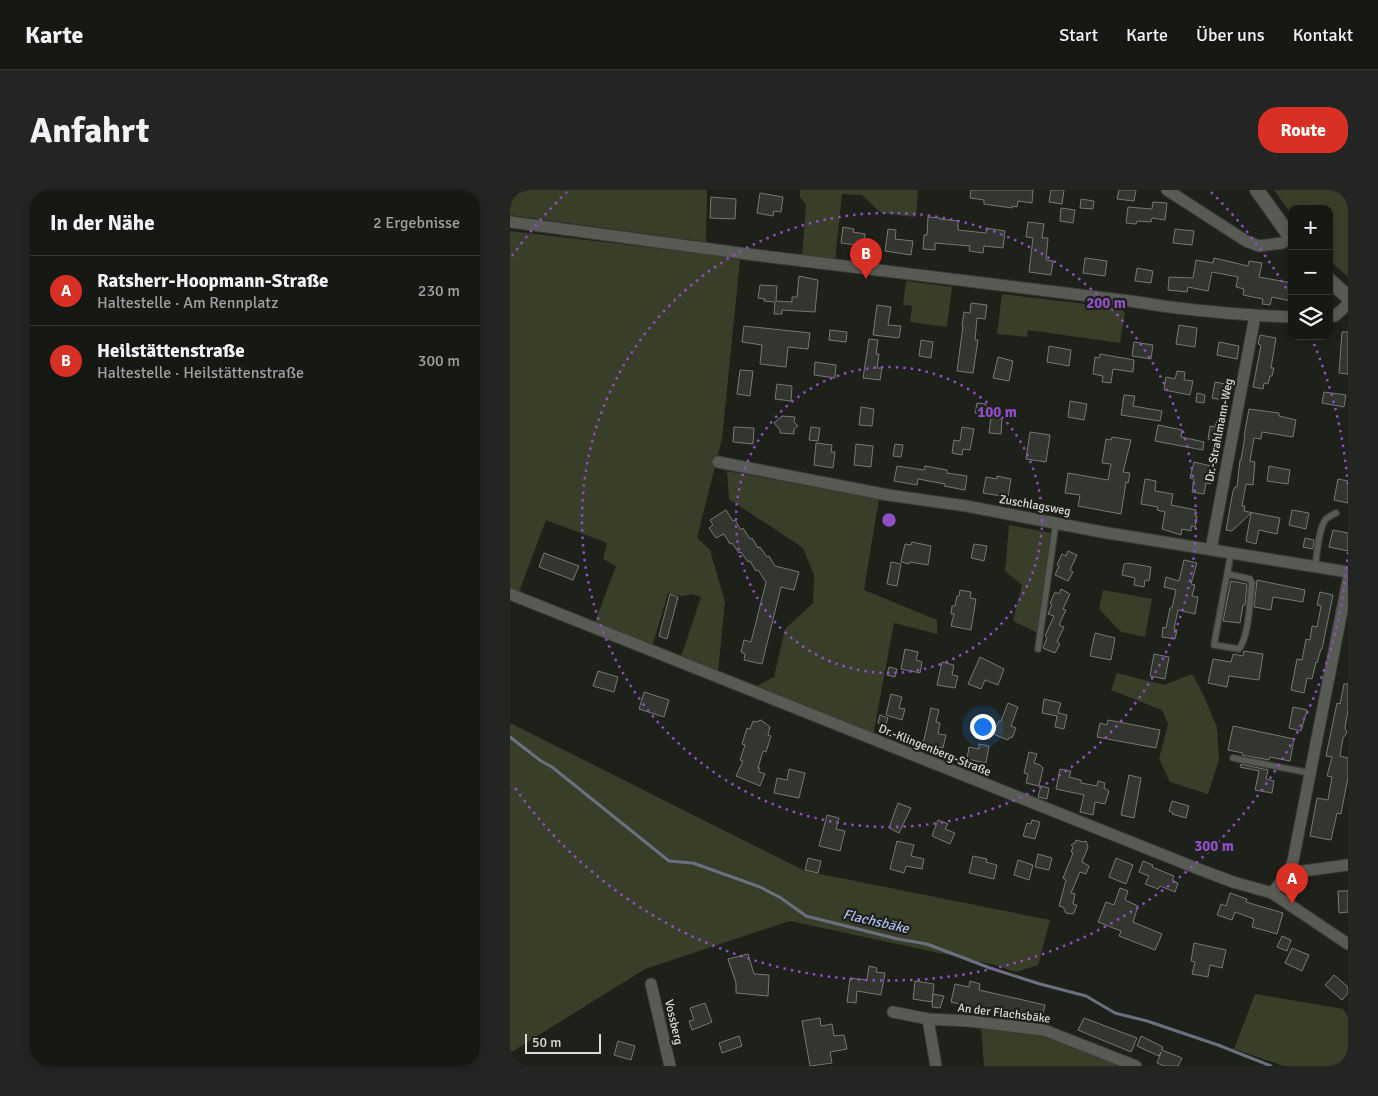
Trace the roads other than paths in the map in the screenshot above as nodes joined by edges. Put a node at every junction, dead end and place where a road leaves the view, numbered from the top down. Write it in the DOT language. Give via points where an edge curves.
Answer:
graph roads {
  1 [pos="1167,190"];
  2 [pos="1257,190"];
  3 [pos="510,222"];
  4 [pos="1288,235"];
  5 [pos="1288,240"];
  6 [pos="1333,284"];
  7 [pos="1348,297"];
  8 [pos="1348,304"];
  9 [pos="1255,316"];
  10 [pos="1333,316"];
  11 [pos="1288,317"];
  12 [pos="718,462"];
  13 [pos="1336,513"];
  14 [pos="1056,522"];
  15 [pos="1211,549"];
  16 [pos="1231,553"];
  17 [pos="1315,568"];
  18 [pos="1348,572"];
  19 [pos="1227,574"];
  20 [pos="1348,580"];
  21 [pos="510,594"];
  22 [pos="1038,649"];
  23 [pos="1233,758"];
  24 [pos="1310,773"];
  25 [pos="1348,865"];
  26 [pos="1288,873"];
  27 [pos="1272,893"];
  28 [pos="1348,944"];
  29 [pos="651,984"];
  30 [pos="893,1012"];
  31 [pos="928,1018"];
  32 [pos="670,1066"];
  33 [pos="936,1066"];
  34 [pos="1136,1066"];
  1 -- 5 [label="street" via="1246,241 1259,246"];
  2 -- 4 [label="main road"];
  3 -- 9 [label="street"];
  6 -- 7 [label="main road"];
  8 -- 10 [label="street"];
  9 -- 11 [label="street"];
  9 -- 15 [label="street, Dr.-Strahlmann-Weg"];
  12 -- 14 [label="street, Zuschlagsweg" via="888,495"];
  13 -- 17 [label="lane" via="1324,521 1320,531"];
  14 -- 15 [label="street, Zuschlagsweg"];
  14 -- 22 [label="lane"];
  15 -- 16 [label="street, Zuschlagsweg"];
  16 -- 17 [label="street, Zuschlagsweg"];
  16 -- 19 [label="lane"];
  17 -- 18 [label="street, Zuschlagsweg"];
  19 -- 19 [label="lane" via="1214,645 1239,649 1246,627 1252,583 1250,579"];
  20 -- 24 [label="street"];
  21 -- 27 [label="street, Dr.-Klingenberg-Straße" via="1196,868"];
  23 -- 24 [label="lane"];
  24 -- 26 [label="street"];
  25 -- 26 [label="street"];
  26 -- 27 [label="street"];
  27 -- 28 [label="street, Dr.-Klingenberg-Straße"];
  29 -- 32 [label="street, Vossberg"];
  30 -- 31 [label="street, An der Flachsbäke"];
  31 -- 33 [label="street"];
  31 -- 34 [label="street, An der Flachsbäke" via="1044,1030"];
}
